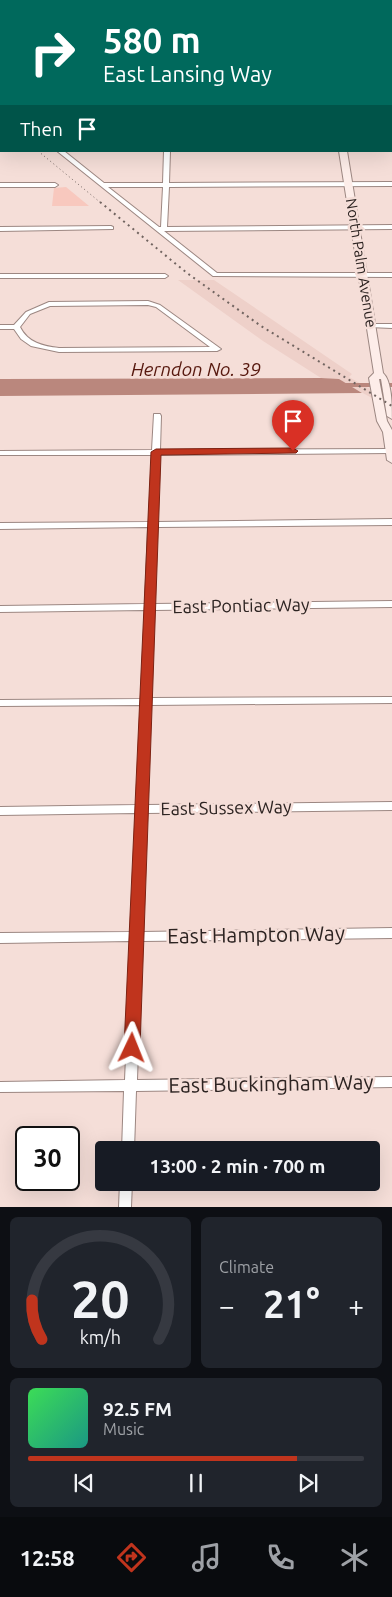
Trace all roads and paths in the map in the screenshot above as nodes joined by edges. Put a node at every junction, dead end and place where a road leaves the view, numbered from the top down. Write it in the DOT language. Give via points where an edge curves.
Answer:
graph roads {
  1 [pos="61,152"];
  2 [pos="167,152"];
  3 [pos="343,152"];
  4 [pos="349,184"];
  5 [pos="392,184"];
  6 [pos="0,185"];
  7 [pos="56,185"];
  8 [pos="103,185"];
  9 [pos="166,185"];
  10 [pos="355,227"];
  11 [pos="392,227"];
  12 [pos="111,228"];
  13 [pos="161,228"];
  14 [pos="0,229"];
  15 [pos="392,274"];
  16 [pos="362,275"];
  17 [pos="0,276"];
  18 [pos="165,276"];
  19 [pos="371,326"];
  20 [pos="392,326"];
  21 [pos="0,327"];
  22 [pos="16,327"];
  23 [pos="392,370"];
  24 [pos="379,375"];
  25 [pos="157,416"];
  26 [pos="392,416"];
  27 [pos="390,428"];
  28 [pos="156,452"];
  29 [pos="0,453"];
  30 [pos="392,454"];
  31 [pos="392,522"];
  32 [pos="153,525"];
  33 [pos="0,526"];
  34 [pos="392,604"];
  35 [pos="149,608"];
  36 [pos="0,609"];
  37 [pos="392,700"];
  38 [pos="146,701"];
  39 [pos="0,703"];
  40 [pos="392,806"];
  41 [pos="141,810"];
  42 [pos="0,811"];
  43 [pos="392,933"];
  44 [pos="136,937"];
  45 [pos="0,938"];
  46 [pos="392,1082"];
  47 [pos="131,1086"];
  48 [pos="0,1087"];
  49 [pos="128,1141"];
  50 [pos="126,1191"];
  51 [pos="125,1207"];
  1 -- 8 [label="street"];
  2 -- 9 [label="street"];
  3 -- 4 [label="main road, North Palm Avenue"];
  4 -- 5 [label="street"];
  4 -- 9 [label="street"];
  4 -- 10 [label="main road, North Palm Avenue"];
  6 -- 7 [label="street"];
  8 -- 9 [label="street"];
  8 -- 13 [label="street"];
  9 -- 13 [label="street"];
  10 -- 11 [label="street"];
  10 -- 13 [label="street"];
  10 -- 16 [label="main road, North Palm Avenue"];
  12 -- 14 [label="street"];
  13 -- 16 [label="street" via="215,275"];
  15 -- 16 [label="street"];
  16 -- 19 [label="main road, North Palm Avenue"];
  17 -- 18 [label="street"];
  19 -- 20 [label="street"];
  19 -- 24 [label="main road, North Palm Avenue"];
  21 -- 22 [label="street"];
  22 -- 22 [label="street" via="28,313 49,304 143,303 158,306 217,349 59,350 27,342"];
  23 -- 24 [label="main road"];
  24 -- 26 [label="main road, North Palm Avenue" via="388,392"];
  24 -- 27 [label="main road, North Palm Avenue" via="377,391 382,421"];
  25 -- 28 [label="street"];
  27 -- 30 [label="main road, North Palm Avenue"];
  28 -- 29 [label="street"];
  28 -- 30 [label="street"];
  28 -- 32 [label="street"];
  31 -- 32 [label="street"];
  32 -- 33 [label="street"];
  32 -- 35 [label="street"];
  34 -- 35 [label="street, East Pontiac Way"];
  35 -- 36 [label="street, East Pontiac Way"];
  35 -- 38 [label="street"];
  37 -- 38 [label="street"];
  38 -- 39 [label="street"];
  38 -- 41 [label="street"];
  40 -- 41 [label="street, East Sussex Way"];
  41 -- 42 [label="street, East Sussex Way"];
  41 -- 44 [label="street"];
  43 -- 44 [label="street, East Hampton Way"];
  44 -- 45 [label="street, East Hampton Way"];
  44 -- 47 [label="street"];
  46 -- 47 [label="street, East Buckingham Way"];
  47 -- 48 [label="street, East Buckingham Way"];
  47 -- 49 [label="street"];
  50 -- 51 [label="street"];
}
